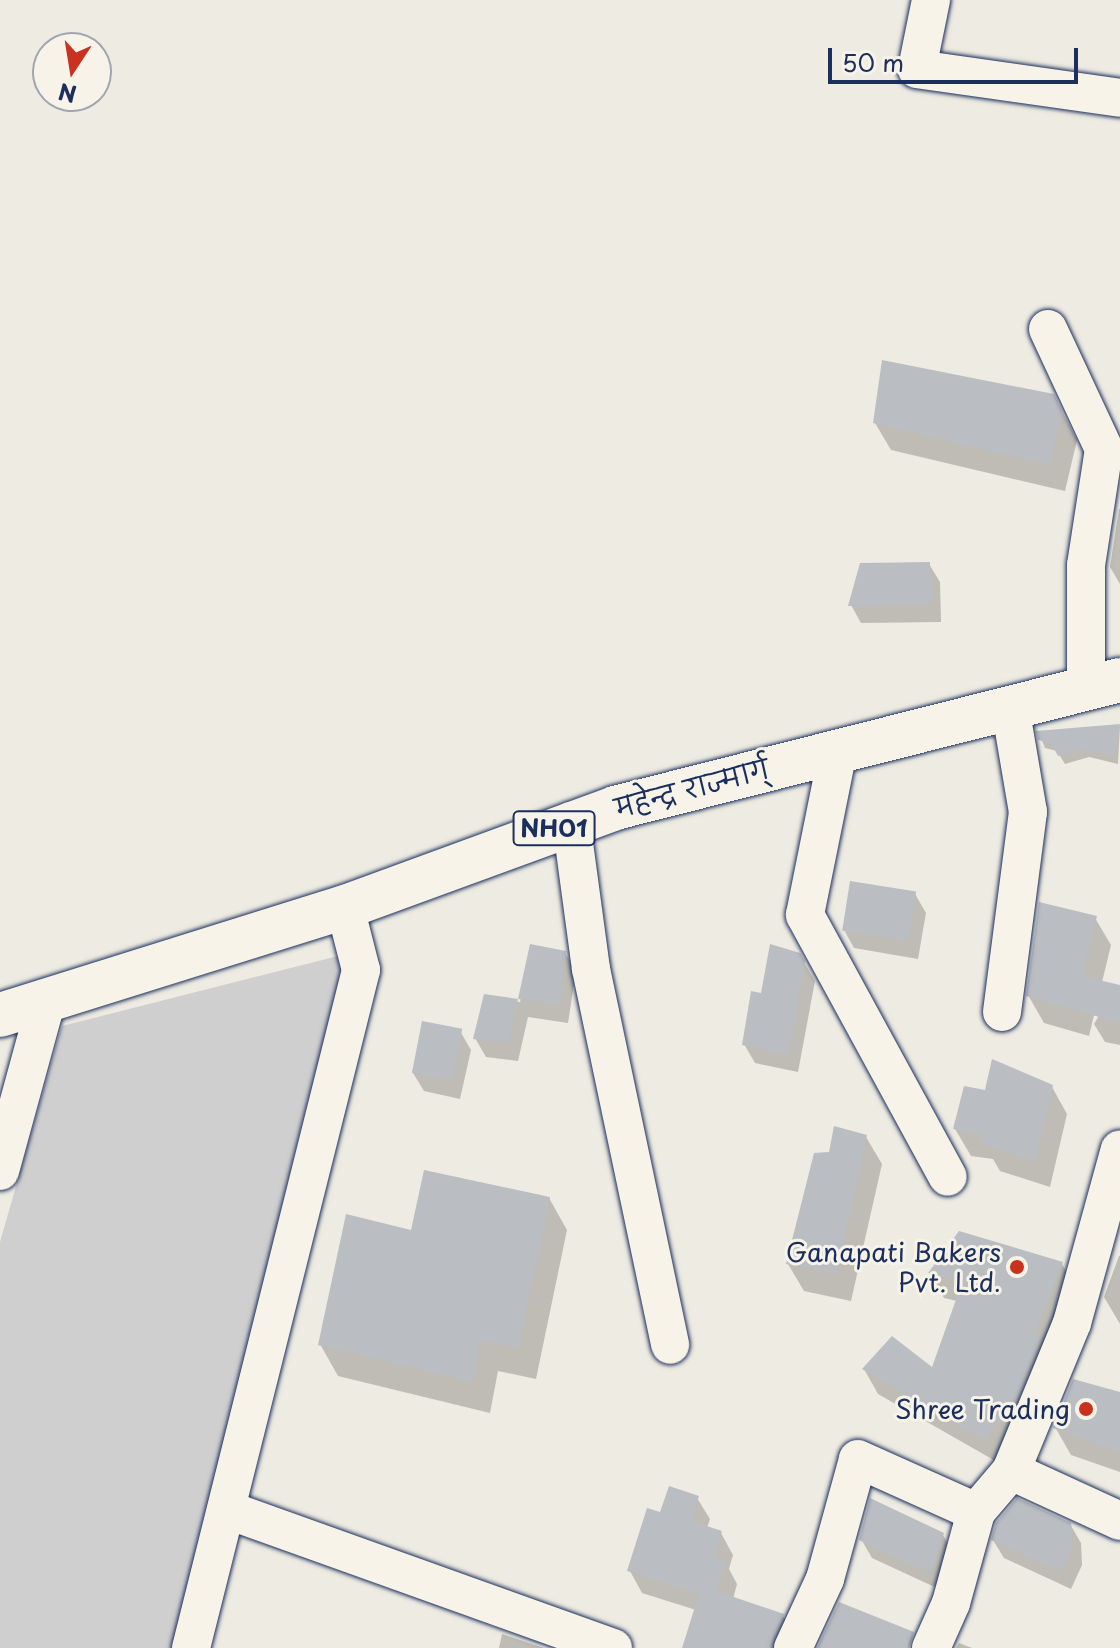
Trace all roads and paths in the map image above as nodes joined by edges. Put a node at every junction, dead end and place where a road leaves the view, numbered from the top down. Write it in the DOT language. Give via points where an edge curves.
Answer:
graph roads {
  1 [pos="931,0"];
  2 [pos="1120,98"];
  3 [pos="1048,329"];
  4 [pos="1103,684"];
  5 [pos="1010,707"];
  6 [pos="838,751"];
  7 [pos="571,821"];
  8 [pos="345,907"];
  9 [pos="46,1003"];
  10 [pos="1002,1012"];
  11 [pos="0,1015"];
  12 [pos="1120,1149"];
  13 [pos="0,1171"];
  14 [pos="948,1177"];
  15 [pos="670,1345"];
  16 [pos="1011,1471"];
  17 [pos="228,1510"];
  18 [pos="976,1512"];
  19 [pos="1120,1521"];
  20 [pos="191,1648"];
  21 [pos="613,1648"];
  22 [pos="793,1648"];
  23 [pos="931,1648"];
  1 -- 2 [label="street" via="917,69"];
  3 -- 4 [label="street" via="1104,449 1086,565"];
  4 -- 5 [label="highway, महेन्द्र राज्मार्ग् / NH01"];
  5 -- 6 [label="highway, महेन्द्र राज्मार्ग् / NH01"];
  5 -- 10 [label="street" via="1028,812"];
  6 -- 7 [label="highway, महेन्द्र राज्मार्ग् / NH01"];
  6 -- 14 [label="street" via="805,915"];
  7 -- 8 [label="highway, महेन्द्र राज्मार्ग् / NH01"];
  7 -- 15 [label="street" via="591,969"];
  8 -- 9 [label="highway, महेन्द्र राज्मार्ग् / NH01"];
  8 -- 17 [label="street" via="361,970"];
  9 -- 11 [label="highway, महेन्द्र राज्मार्ग् / NH01"];
  9 -- 13 [label="street"];
  12 -- 16 [label="street" via="1072,1323"];
  16 -- 18 [label="street"];
  16 -- 19 [label="street"];
  17 -- 20 [label="street"];
  17 -- 21 [label="street"];
  18 -- 22 [label="street" via="858,1459 825,1579"];
  18 -- 23 [label="street" via="951,1603"];
}
